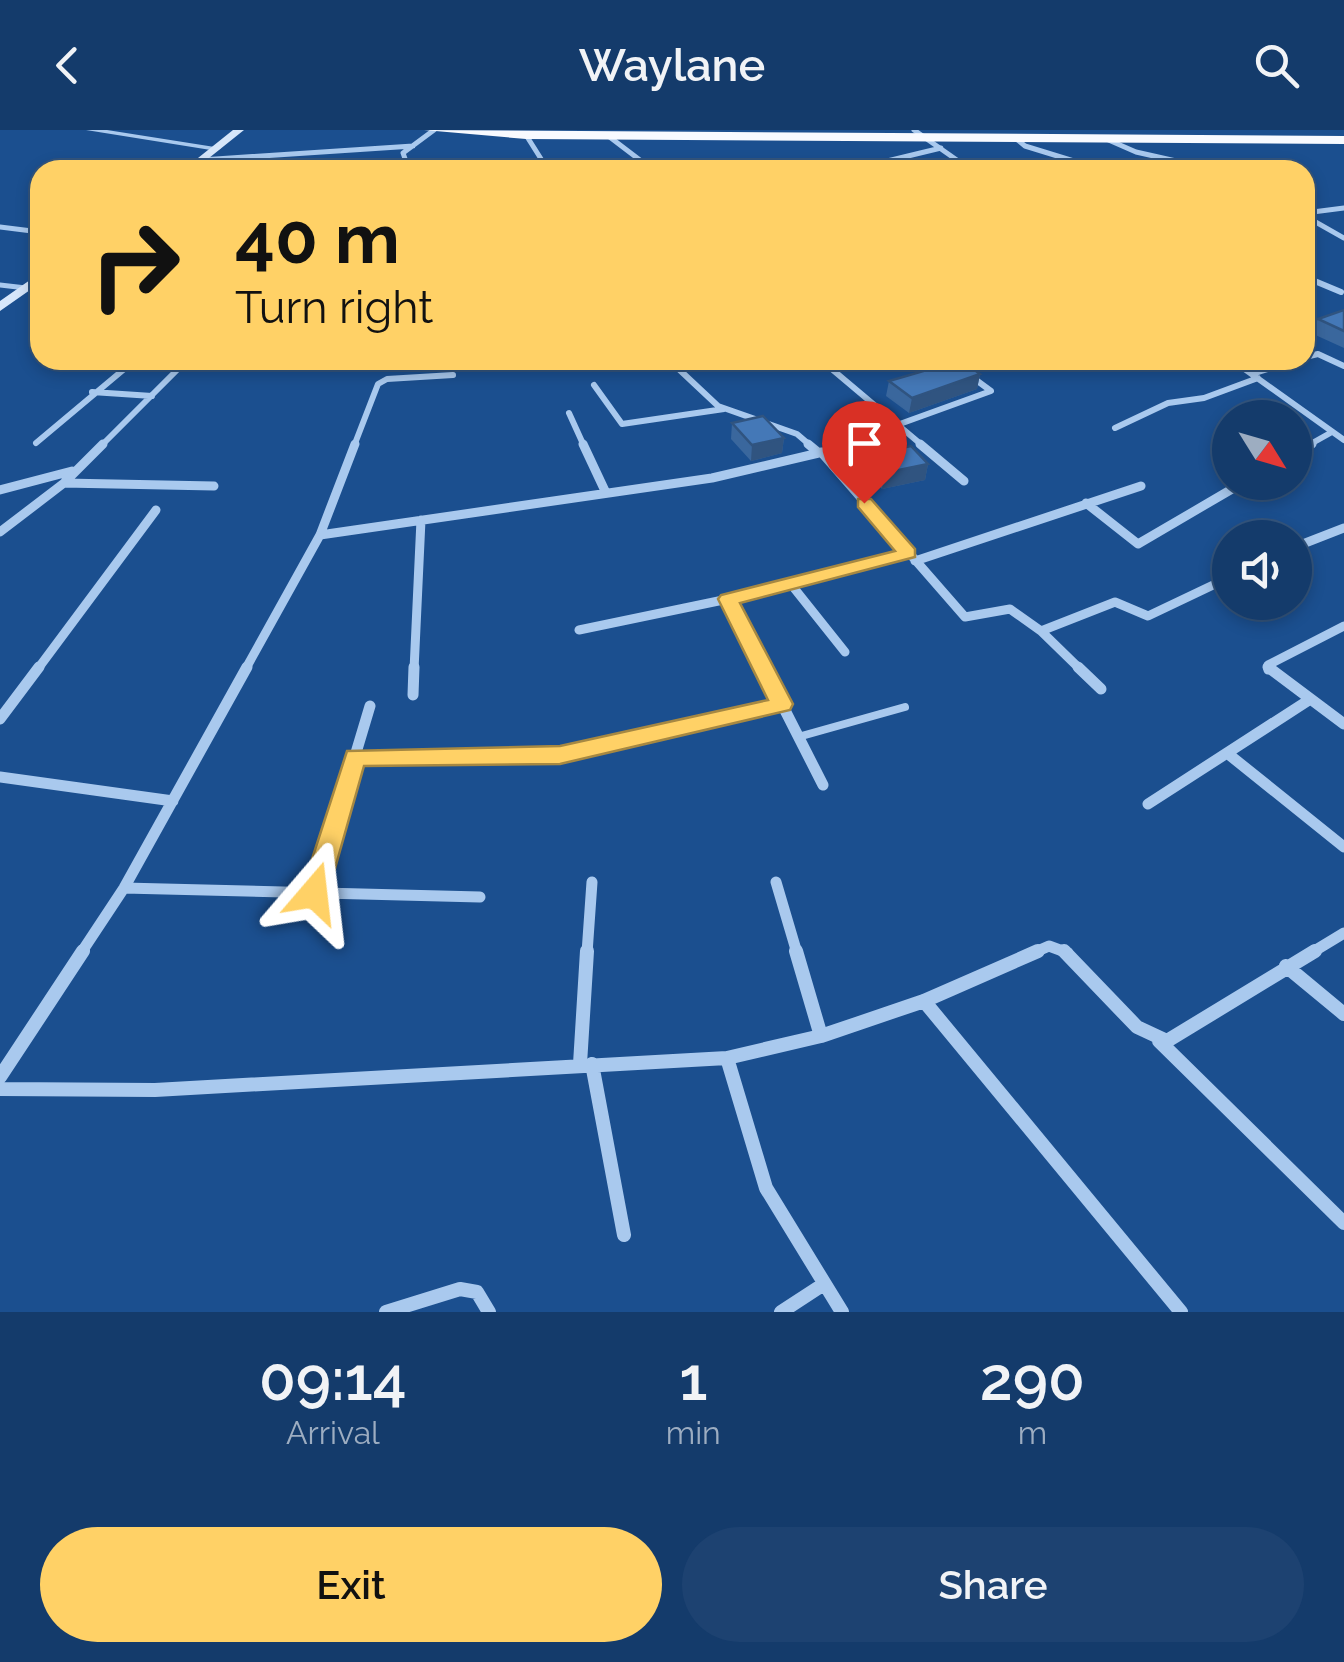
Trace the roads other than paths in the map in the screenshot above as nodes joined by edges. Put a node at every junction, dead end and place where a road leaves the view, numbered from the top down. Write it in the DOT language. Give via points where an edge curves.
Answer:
graph roads {
  1 [pos="90,130"];
  2 [pos="238,130"];
  3 [pos="432,130"];
  4 [pos="972,130"];
  5 [pos="1073,130"];
  6 [pos="771,133"];
  7 [pos="918,133"];
  8 [pos="526,135"];
  9 [pos="608,135"];
  10 [pos="1014,137"];
  11 [pos="1344,137"];
  12 [pos="1103,138"];
  13 [pos="414,146"];
  14 [pos="217,148"];
  15 [pos="942,148"];
  16 [pos="201,160"];
  17 [pos="405,160"];
  18 [pos="542,160"];
  19 [pos="640,160"];
  20 [pos="892,160"];
  21 [pos="958,160"];
  22 [pos="1071,160"];
  23 [pos="1174,160"];
  24 [pos="1344,208"];
  25 [pos="1315,212"];
  26 [pos="1315,220"];
  27 [pos="0,227"];
  28 [pos="30,231"];
  29 [pos="1344,238"];
  30 [pos="1315,281"];
  31 [pos="0,284"];
  32 [pos="30,285"];
  33 [pos="26,288"];
  34 [pos="1343,292"];
  35 [pos="1344,302"];
  36 [pos="0,306"];
  37 [pos="1315,354"];
  38 [pos="1344,366"];
  39 [pos="121,370"];
  40 [pos="177,370"];
  41 [pos="680,370"];
  42 [pos="833,370"];
  43 [pos="962,370"];
  44 [pos="1246,370"];
  45 [pos="1270,370"];
  46 [pos="453,375"];
  47 [pos="1255,376"];
  48 [pos="594,385"];
  49 [pos="91,392"];
  50 [pos="152,396"];
  51 [pos="724,408"];
  52 [pos="569,413"];
  53 [pos="897,425"];
  54 [pos="1115,428"];
  55 [pos="906,432"];
  56 [pos="1332,432"];
  57 [pos="1344,440"];
  58 [pos="36,442"];
  59 [pos="1312,443"];
  60 [pos="820,452"];
  61 [pos="78,470"];
  62 [pos="964,481"];
  63 [pos="64,483"];
  64 [pos="214,486"];
  65 [pos="1140,486"];
  66 [pos="0,490"];
  67 [pos="606,493"];
  68 [pos="1213,500"];
  69 [pos="1086,503"];
  70 [pos="156,510"];
  71 [pos="422,520"];
  72 [pos="1344,528"];
  73 [pos="0,532"];
  74 [pos="320,535"];
  75 [pos="1312,540"];
  76 [pos="911,557"];
  77 [pos="790,583"];
  78 [pos="1212,585"];
  79 [pos="728,599"];
  80 [pos="1344,626"];
  81 [pos="578,630"];
  82 [pos="1040,630"];
  83 [pos="845,652"];
  84 [pos="1101,689"];
  85 [pos="413,695"];
  86 [pos="1309,700"];
  87 [pos="782,704"];
  88 [pos="370,706"];
  89 [pos="904,707"];
  90 [pos="0,718"];
  91 [pos="1344,724"];
  92 [pos="798,736"];
  93 [pos="1227,753"];
  94 [pos="355,758"];
  95 [pos="0,777"];
  96 [pos="824,785"];
  97 [pos="173,801"];
  98 [pos="1148,804"];
  99 [pos="1344,847"];
  100 [pos="592,882"];
  101 [pos="776,882"];
  102 [pos="124,888"];
  103 [pos="314,893"];
  104 [pos="480,898"];
  105 [pos="1344,933"];
  106 [pos="1286,966"];
  107 [pos="924,1002"];
  108 [pos="1344,1014"];
  109 [pos="821,1036"];
  110 [pos="1159,1041"];
  111 [pos="726,1058"];
  112 [pos="586,1064"];
  113 [pos="0,1076"];
  114 [pos="0,1089"];
  115 [pos="1344,1222"];
  116 [pos="624,1234"];
  117 [pos="824,1284"];
  118 [pos="386,1312"];
  119 [pos="489,1312"];
  120 [pos="781,1312"];
  121 [pos="842,1312"];
  122 [pos="1182,1312"];
  1 -- 14 [label="street"];
  2 -- 14 [label="main road"];
  3 -- 8 [label="highway"];
  3 -- 13 [label="street"];
  4 -- 5 [label="highway"];
  5 -- 11 [label="highway"];
  6 -- 7 [label="highway"];
  6 -- 9 [label="highway"];
  7 -- 10 [label="highway"];
  7 -- 15 [label="street"];
  8 -- 9 [label="highway"];
  8 -- 18 [label="street"];
  9 -- 19 [label="street"];
  10 -- 12 [label="highway"];
  10 -- 22 [label="street"];
  11 -- 12 [label="highway"];
  12 -- 23 [label="street"];
  13 -- 16 [label="street"];
  13 -- 17 [label="street" via="403,153"];
  14 -- 16 [label="main road"];
  15 -- 20 [label="street"];
  15 -- 21 [label="street"];
  24 -- 25 [label="street"];
  26 -- 29 [label="street"];
  27 -- 28 [label="street"];
  30 -- 34 [label="street"];
  31 -- 33 [label="lane"];
  32 -- 33 [label="main road"];
  33 -- 36 [label="main road"];
  34 -- 35 [label="street" via="1337,296"];
  37 -- 38 [label="street"];
  39 -- 49 [label="street"];
  40 -- 50 [label="street"];
  41 -- 51 [label="street"];
  42 -- 53 [label="street"];
  43 -- 53 [label="street" via="991,392"];
  44 -- 47 [label="street"];
  45 -- 47 [label="street"];
  46 -- 74 [label="street" via="378,384"];
  47 -- 54 [label="street"];
  47 -- 56 [label="street"];
  48 -- 51 [label="street" via="622,424"];
  49 -- 50 [label="street"];
  49 -- 58 [label="street"];
  50 -- 61 [label="street"];
  51 -- 60 [label="street" via="797,434"];
  52 -- 67 [label="street"];
  53 -- 55 [label="street"];
  55 -- 60 [label="street"];
  55 -- 62 [label="street"];
  56 -- 57 [label="street"];
  56 -- 59 [label="street"];
  60 -- 67 [label="street" via="712,478"];
  60 -- 76 [label="street"];
  61 -- 63 [label="street"];
  61 -- 66 [label="street"];
  63 -- 64 [label="street"];
  63 -- 73 [label="street"];
  65 -- 69 [label="street"];
  67 -- 71 [label="street"];
  68 -- 69 [label="street" via="1138,544"];
  69 -- 76 [label="street"];
  70 -- 90 [label="street"];
  71 -- 74 [label="street"];
  71 -- 85 [label="street"];
  72 -- 75 [label="street"];
  74 -- 97 [label="street"];
  76 -- 77 [label="street"];
  76 -- 82 [label="street" via="960,614 972,618 1010,609"];
  77 -- 79 [label="street"];
  77 -- 83 [label="street"];
  78 -- 82 [label="street" via="1152,615 1111,602"];
  79 -- 81 [label="street"];
  79 -- 87 [label="street"];
  80 -- 86 [label="street" via="1268,665"];
  82 -- 84 [label="street"];
  86 -- 91 [label="street"];
  86 -- 93 [label="street"];
  87 -- 92 [label="street"];
  87 -- 94 [label="street" via="560,755"];
  88 -- 94 [label="street"];
  89 -- 92 [label="lane"];
  92 -- 96 [label="street"];
  93 -- 98 [label="street"];
  93 -- 99 [label="street"];
  94 -- 103 [label="street"];
  95 -- 97 [label="street"];
  97 -- 102 [label="street"];
  100 -- 112 [label="street"];
  101 -- 109 [label="street"];
  102 -- 103 [label="street"];
  102 -- 113 [label="street"];
  103 -- 104 [label="street"];
  105 -- 106 [label="street"];
  106 -- 108 [label="street"];
  106 -- 110 [label="street"];
  107 -- 109 [label="street"];
  107 -- 110 [label="street" via="1058,947"];
  107 -- 122 [label="street"];
  109 -- 111 [label="street"];
  110 -- 115 [label="street"];
  111 -- 112 [label="street"];
  111 -- 117 [label="street" via="761,1177"];
  112 -- 114 [label="street" via="156,1090"];
  112 -- 116 [label="street"];
  117 -- 120 [label="street"];
  117 -- 121 [label="street"];
  118 -- 119 [label="street" via="460,1289 477,1292"];
}
